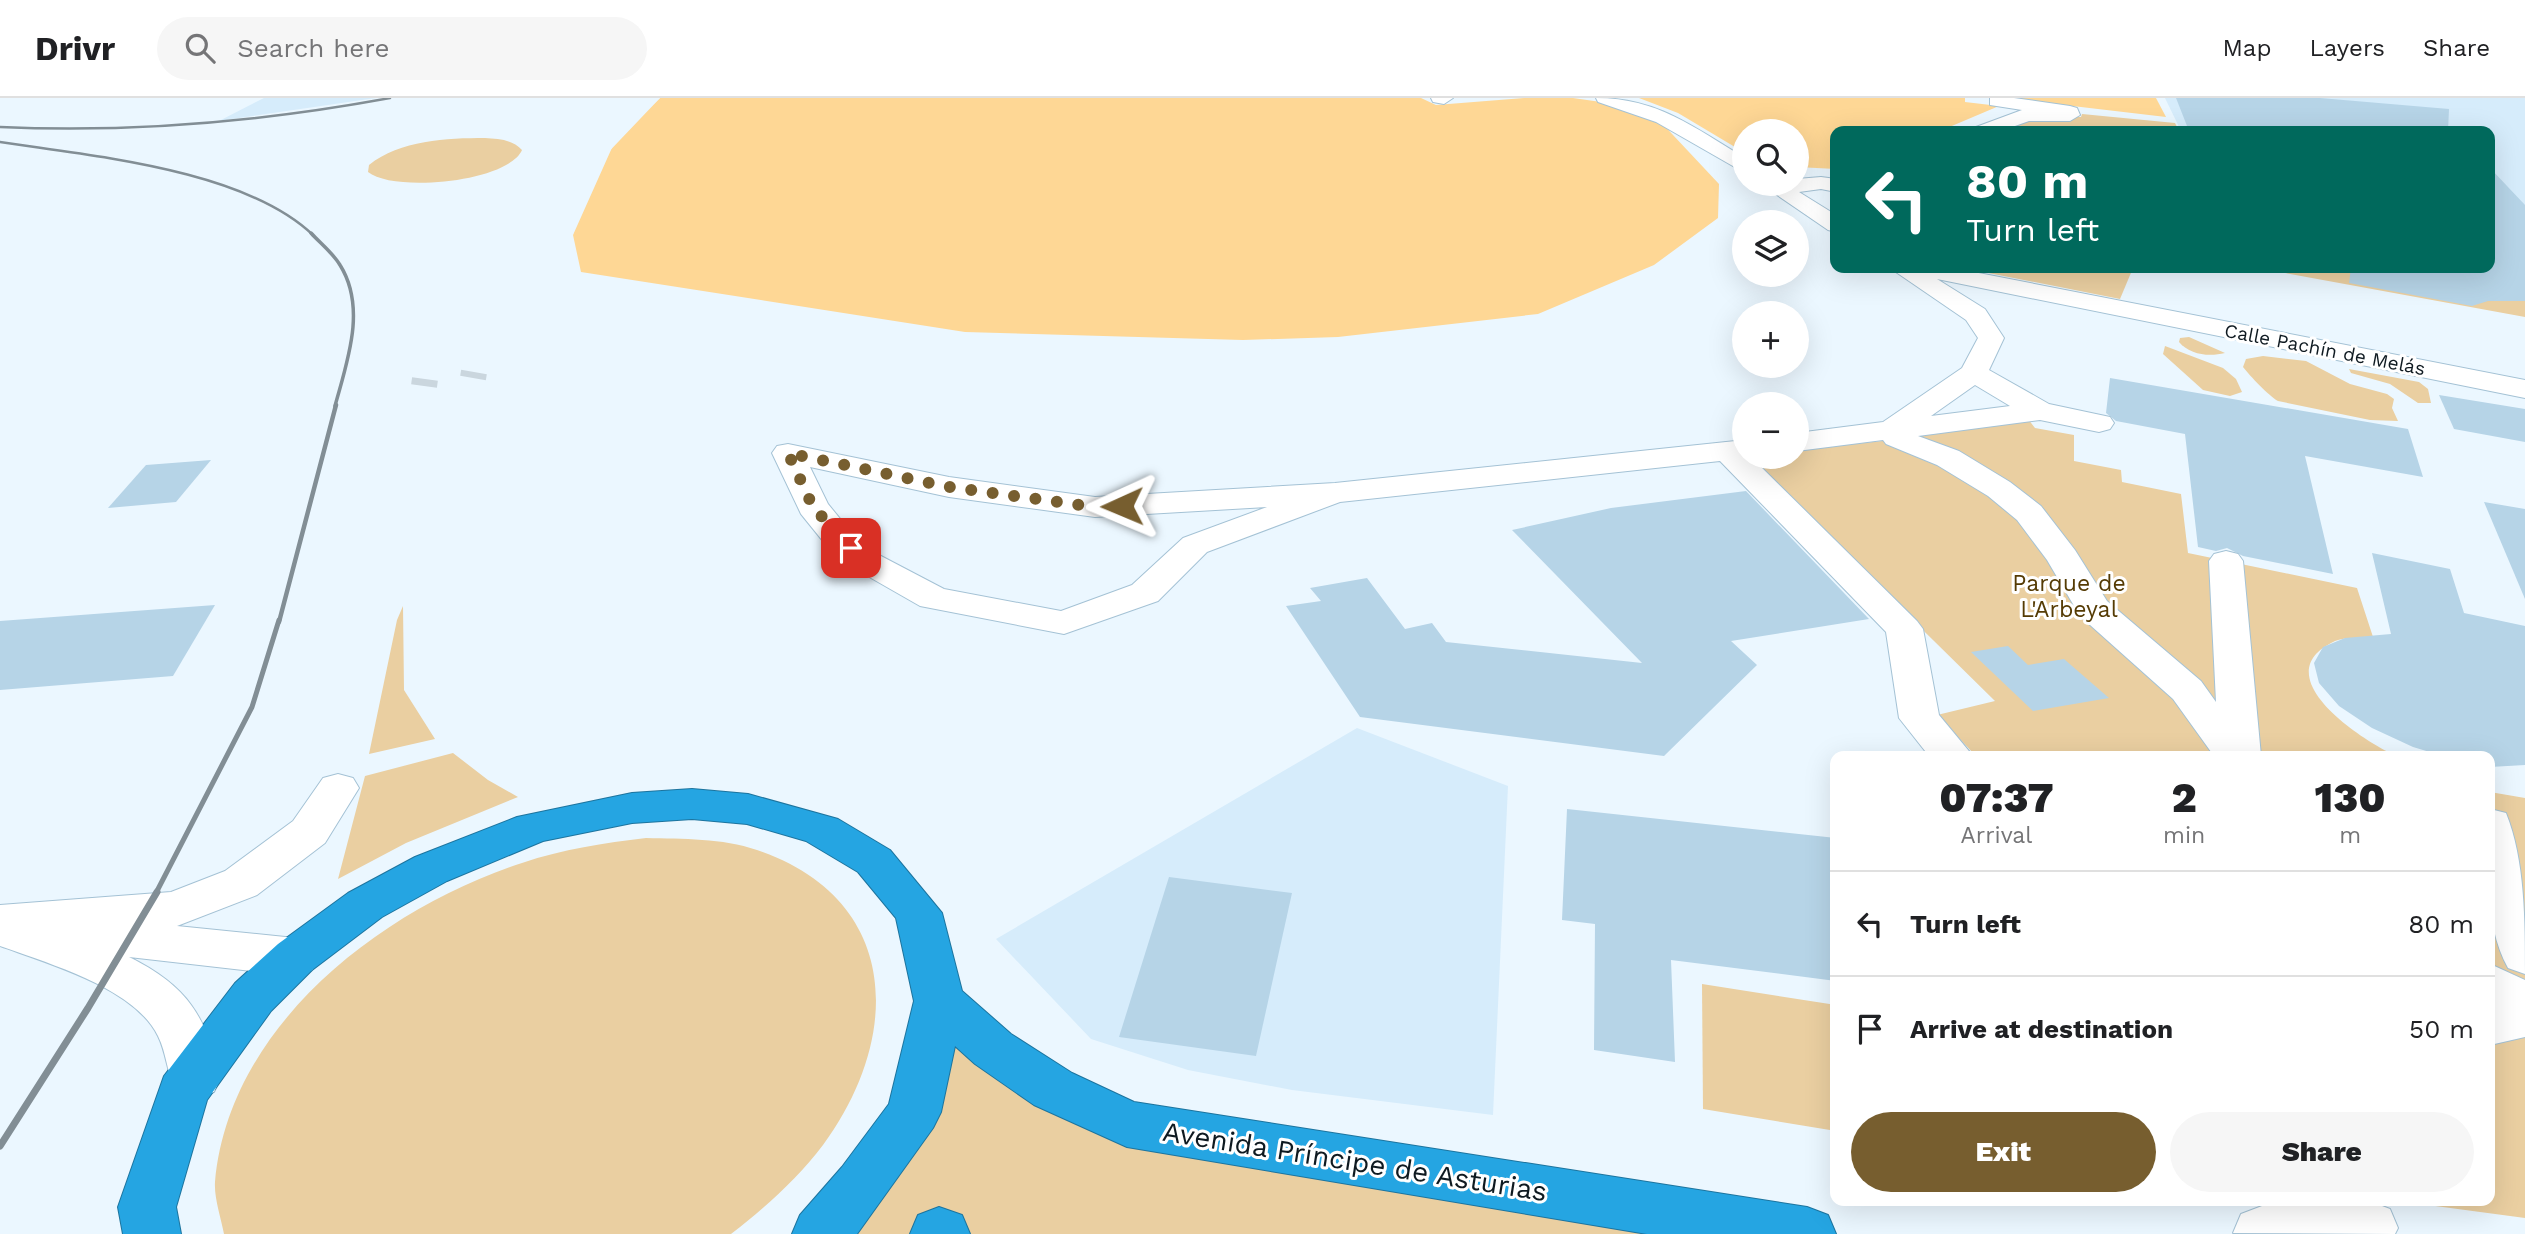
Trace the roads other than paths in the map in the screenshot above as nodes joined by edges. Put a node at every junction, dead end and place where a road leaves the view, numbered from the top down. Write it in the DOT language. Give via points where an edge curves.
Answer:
graph roads {
  1 [pos="1605,98"];
  2 [pos="1997,101"];
  3 [pos="1997,126"];
  4 [pos="1732,160"];
  5 [pos="1809,184"];
  6 [pos="1830,185"];
  7 [pos="1791,196"];
  8 [pos="1830,221"];
  9 [pos="1925,273"];
  10 [pos="1933,273"];
  11 [pos="1974,373"];
  12 [pos="2525,389"];
  13 [pos="2040,411"];
  14 [pos="2099,423"];
  15 [pos="1891,430"];
  16 [pos="1809,440"];
  17 [pos="1732,451"];
  18 [pos="1755,469"];
  19 [pos="1335,493"];
  20 [pos="1177,502"];
  21 [pos="1195,544"];
  22 [pos="2226,561"];
  23 [pos="1947,751"];
  24 [pos="2234,751"];
  25 [pos="2238,751"];
  26 [pos="338,788"];
  27 [pos="2500,831"];
  28 [pos="0,925"];
  29 [pos="301,952"];
  30 [pos="2525,955"];
  31 [pos="2495,986"];
  32 [pos="939,1001"];
  33 [pos="2525,1005"];
  34 [pos="2525,1017"];
  35 [pos="2495,1024"];
  36 [pos="195,1077"];
  37 [pos="2369,1221"];
  38 [pos="2262,1233"];
  39 [pos="152,1234"];
  40 [pos="821,1234"];
  41 [pos="1807,1234"];
  1 -- 4 [label="street" via="1666,117"];
  2 -- 3 [label="street" via="2070,115 2027,115"];
  5 -- 6 [label="street"];
  7 -- 8 [label="street"];
  9 -- 11 [label="street" via="1976,315 1992,338"];
  10 -- 12 [label="street, Calle Pachín de Melás"];
  11 -- 13 [label="street"];
  11 -- 15 [label="street"];
  13 -- 14 [label="street"];
  13 -- 15 [label="street"];
  15 -- 16 [label="street"];
  15 -- 24 [label="street" via="1897,438 1948,458 2029,513 2063,557 2093,608 2187,690"];
  17 -- 19 [label="street"];
  18 -- 23 [label="street" via="1904,629 1919,718"];
  19 -- 20 [label="street"];
  19 -- 21 [label="street"];
  20 -- 21 [label="street"];
  20 -- 21 [label="street" via="1095,507 949,487 788,453 813,507 834,533 869,562 933,598 1064,624 1145,593"];
  22 -- 25 [label="street"];
  26 -- 28 [label="street" via="309,832 241,883 176,909"];
  27 -- 30 [label="street"];
  28 -- 29 [label="street"];
  28 -- 36 [label="street" via="105,967 159,999 182,1029"];
  29 -- 32 [label="highway" via="365,905 430,869 533,828 632,807 692,804 748,809 822,830 874,861 918,913"];
  29 -- 36 [label="highway" via="253,997"];
  31 -- 33 [label="street"];
  32 -- 40 [label="highway" via="914,1112"];
  32 -- 41 [label="highway, Avenida Príncipe de Asturias" via="993,1049 1053,1089 1127,1124"];
  34 -- 35 [label="street"];
  36 -- 39 [label="highway" via="183,1092 147,1207"];
  37 -- 38 [label="street"];
}
